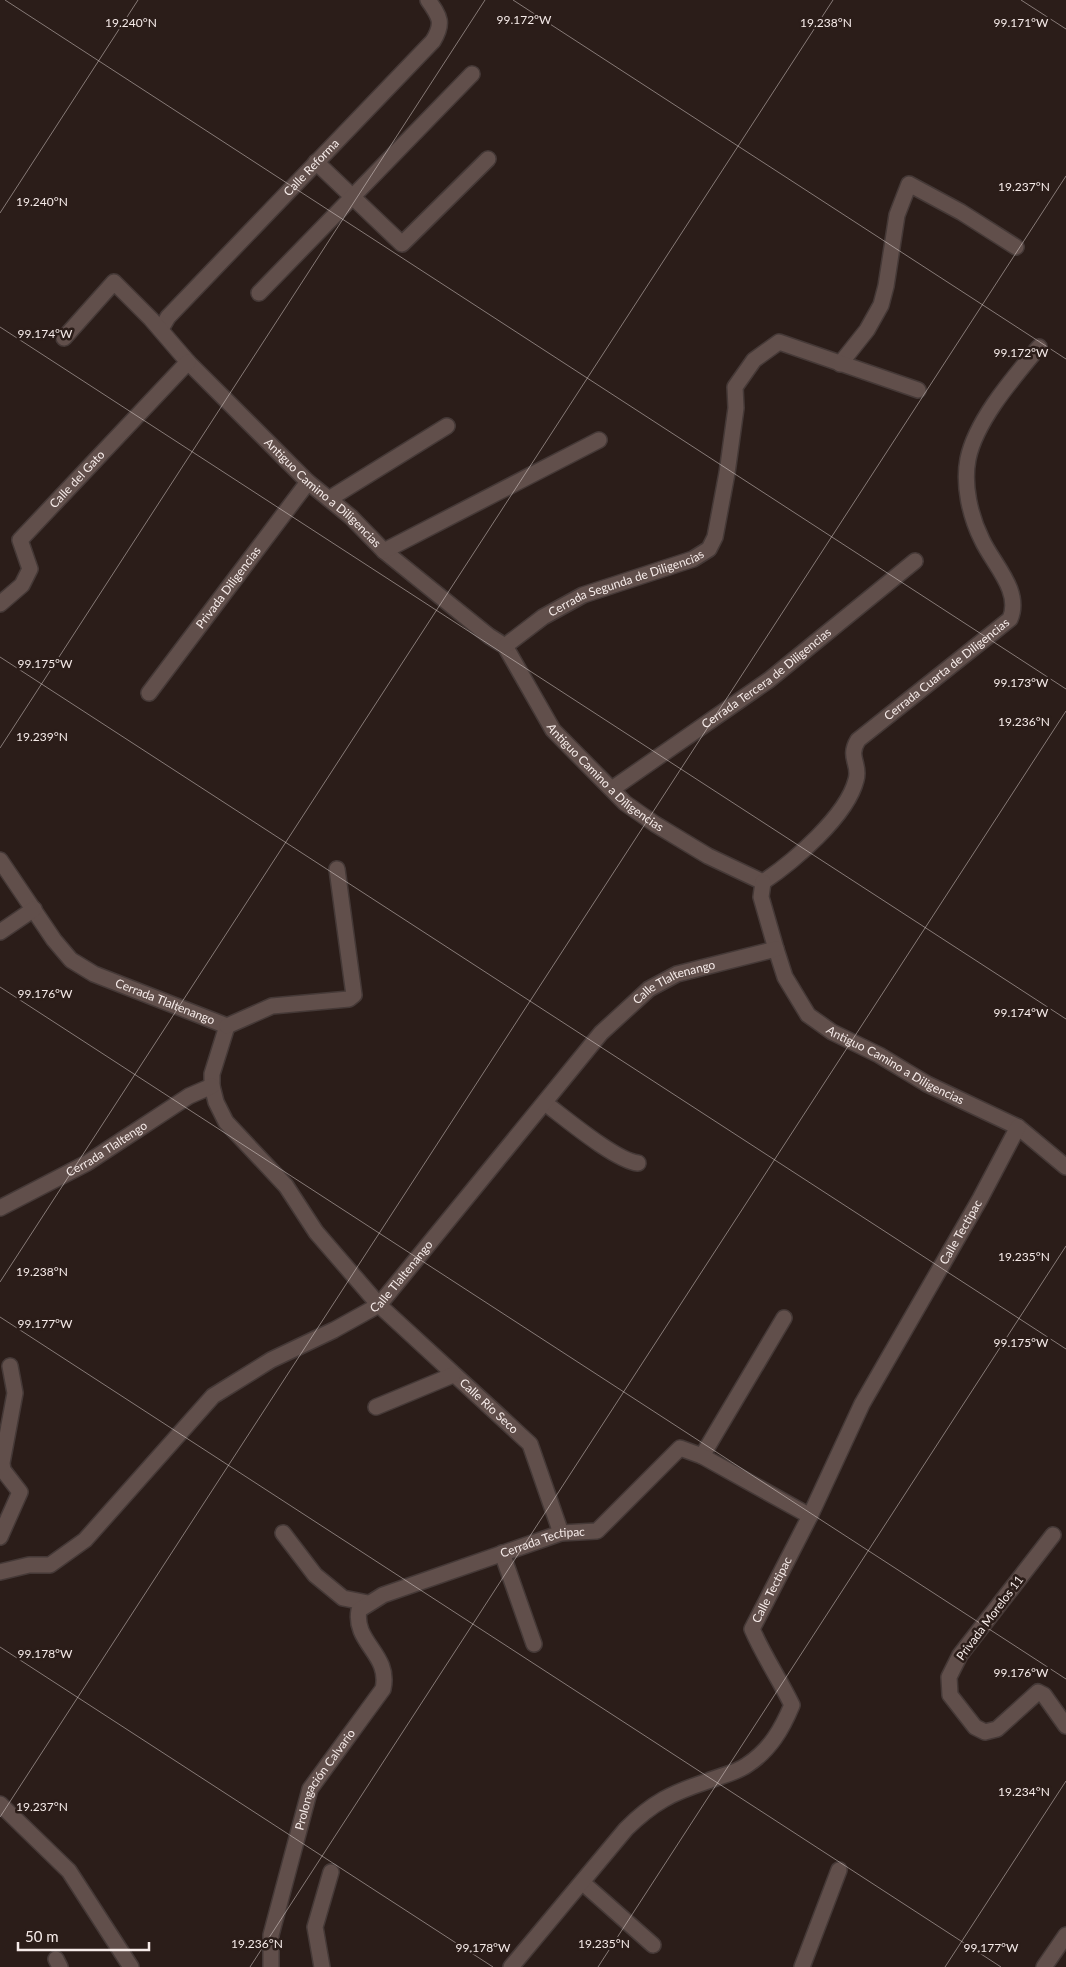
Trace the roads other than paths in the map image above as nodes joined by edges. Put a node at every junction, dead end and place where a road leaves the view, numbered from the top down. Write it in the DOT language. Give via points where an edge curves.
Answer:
graph roads {
  1 [pos="428,0"];
  2 [pos="472,74"];
  3 [pos="488,159"];
  4 [pos="316,162"];
  5 [pos="352,197"];
  6 [pos="1016,247"];
  7 [pos="259,294"];
  8 [pos="161,330"];
  9 [pos="64,338"];
  10 [pos="1039,347"];
  11 [pos="188,362"];
  12 [pos="840,364"];
  13 [pos="918,390"];
  14 [pos="447,426"];
  15 [pos="599,440"];
  16 [pos="308,482"];
  17 [pos="329,499"];
  18 [pos="384,551"];
  19 [pos="915,562"];
  20 [pos="0,604"];
  21 [pos="505,646"];
  22 [pos="148,693"];
  23 [pos="612,790"];
  24 [pos="0,860"];
  25 [pos="337,869"];
  26 [pos="763,882"];
  27 [pos="34,909"];
  28 [pos="0,932"];
  29 [pos="776,949"];
  30 [pos="227,1026"];
  31 [pos="212,1086"];
  32 [pos="544,1103"];
  33 [pos="1018,1127"];
  34 [pos="638,1163"];
  35 [pos="1066,1167"];
  36 [pos="0,1208"];
  37 [pos="379,1305"];
  38 [pos="784,1318"];
  39 [pos="10,1366"];
  40 [pos="454,1375"];
  41 [pos="376,1407"];
  42 [pos="702,1456"];
  43 [pos="810,1516"];
  44 [pos="283,1532"];
  45 [pos="561,1533"];
  46 [pos="1052,1535"];
  47 [pos="0,1537"];
  48 [pos="502,1554"];
  49 [pos="0,1572"];
  50 [pos="363,1607"];
  51 [pos="534,1644"];
  52 [pos="1066,1726"];
  53 [pos="0,1804"];
  54 [pos="839,1870"];
  55 [pos="331,1872"];
  56 [pos="583,1883"];
  57 [pos="1066,1935"];
  58 [pos="653,1945"];
  59 [pos="131,1967"];
  60 [pos="271,1967"];
  61 [pos="322,1967"];
  62 [pos="511,1967"];
  63 [pos="802,1967"];
  64 [pos="1044,1967"];
  1 -- 4 [label="street, Calle Reforma" via="439,15 440,29 433,41"];
  2 -- 5 [label="street"];
  3 -- 5 [label="street" via="402,244"];
  4 -- 5 [label="street"];
  4 -- 8 [label="street, Calle Reforma" via="168,317"];
  5 -- 7 [label="street"];
  6 -- 12 [label="street" via="909,184 897,215 880,305 867,330"];
  8 -- 9 [label="street, Antiguo Camino a Diligencias" via="114,282"];
  8 -- 11 [label="street, Antiguo Camino a Diligencias"];
  10 -- 26 [label="street, Cerrada Cuarta de Diligencias" via="995,404 972,448 967,468 971,512 1012,595 1014,604 1010,619 858,740 852,756 858,772 856,783 843,806 800,854"];
  11 -- 16 [label="street, Antiguo Camino a Diligencias"];
  11 -- 20 [label="street, Calle del Gato" via="20,540 30,569 22,585"];
  12 -- 13 [label="street, Cerrada Segunda de Diligencias"];
  12 -- 21 [label="street, Cerrada Segunda de Diligencias" via="779,342 754,360 735,387 736,408 727,473 715,536 709,549 693,559 583,595 543,617"];
  14 -- 17 [label="street"];
  15 -- 18 [label="street"];
  16 -- 17 [label="street, Antiguo Camino a Diligencias"];
  16 -- 22 [label="street, Privada Diligencias"];
  17 -- 18 [label="street, Antiguo Camino a Diligencias"];
  18 -- 21 [label="street, Antiguo Camino a Diligencias"];
  19 -- 23 [label="street, Cerrada Tercera de Diligencias" via="769,680"];
  21 -- 23 [label="street, Antiguo Camino a Diligencias" via="553,730"];
  23 -- 26 [label="street, Antiguo Camino a Diligencias" via="655,824 708,856"];
  24 -- 27 [label="street, Cerrada Tlaltenango"];
  25 -- 30 [label="street" via="354,995 349,999 272,1006"];
  26 -- 29 [label="street, Antiguo Camino a Diligencias" via="761,897"];
  27 -- 28 [label="street"];
  27 -- 30 [label="street, Cerrada Tlaltenango" via="71,960 94,974"];
  29 -- 32 [label="street, Calle Tlaltenango" via="677,974 649,989 601,1033"];
  29 -- 33 [label="street, Antiguo Camino a Diligencias" via="785,977 808,1015 832,1032 927,1084"];
  30 -- 31 [label="street, Cerrada Tlaltenango" via="212,1074"];
  31 -- 36 [label="street, Cerrada Tlaltengo" via="189,1096 87,1163"];
  31 -- 37 [label="street, Cerrada Tlaltenango" via="226,1122 286,1186 316,1232"];
  32 -- 34 [label="street" via="615,1154"];
  32 -- 37 [label="street, Calle Tlaltenango"];
  33 -- 35 [label="street, Antiguo Camino a Diligencias"];
  33 -- 43 [label="street, Calle Tectipac" via="862,1404"];
  37 -- 40 [label="street, Calle Río Seco"];
  37 -- 49 [label="street, Calle Tlaltenango" via="271,1360 213,1396 85,1540 50,1565 29,1565"];
  38 -- 42 [label="street"];
  39 -- 47 [label="street" via="15,1393 2,1463 3,1470 20,1492"];
  40 -- 41 [label="street"];
  40 -- 45 [label="street, Calle Río Seco" via="530,1444"];
  42 -- 43 [label="street, Cerrada Tectipac"];
  42 -- 45 [label="street, Cerrada Tectipac" via="680,1448 596,1531"];
  43 -- 56 [label="street, Calle Tectipac" via="752,1629 763,1656 779,1676 792,1705 782,1728 769,1747 746,1766 682,1790 647,1808"];
  44 -- 50 [label="street" via="314,1575 343,1598"];
  45 -- 48 [label="street, Cerrada Tectipac"];
  46 -- 52 [label="street, Privada Morelos 11" via="960,1655 949,1677 950,1695 975,1727 985,1732 997,1729 1038,1692 1044,1695"];
  48 -- 50 [label="street, Cerrada Tectipac" via="383,1595"];
  48 -- 51 [label="street"];
  50 -- 60 [label="street, Prolongación Calvario" via="357,1620 360,1631 386,1674 383,1689 310,1789 271,1934"];
  53 -- 59 [label="street" via="69,1871"];
  54 -- 63 [label="street"];
  55 -- 61 [label="street" via="315,1927"];
  56 -- 58 [label="street"];
  56 -- 62 [label="street, Calle Tectipac"];
  57 -- 64 [label="street"];
}
